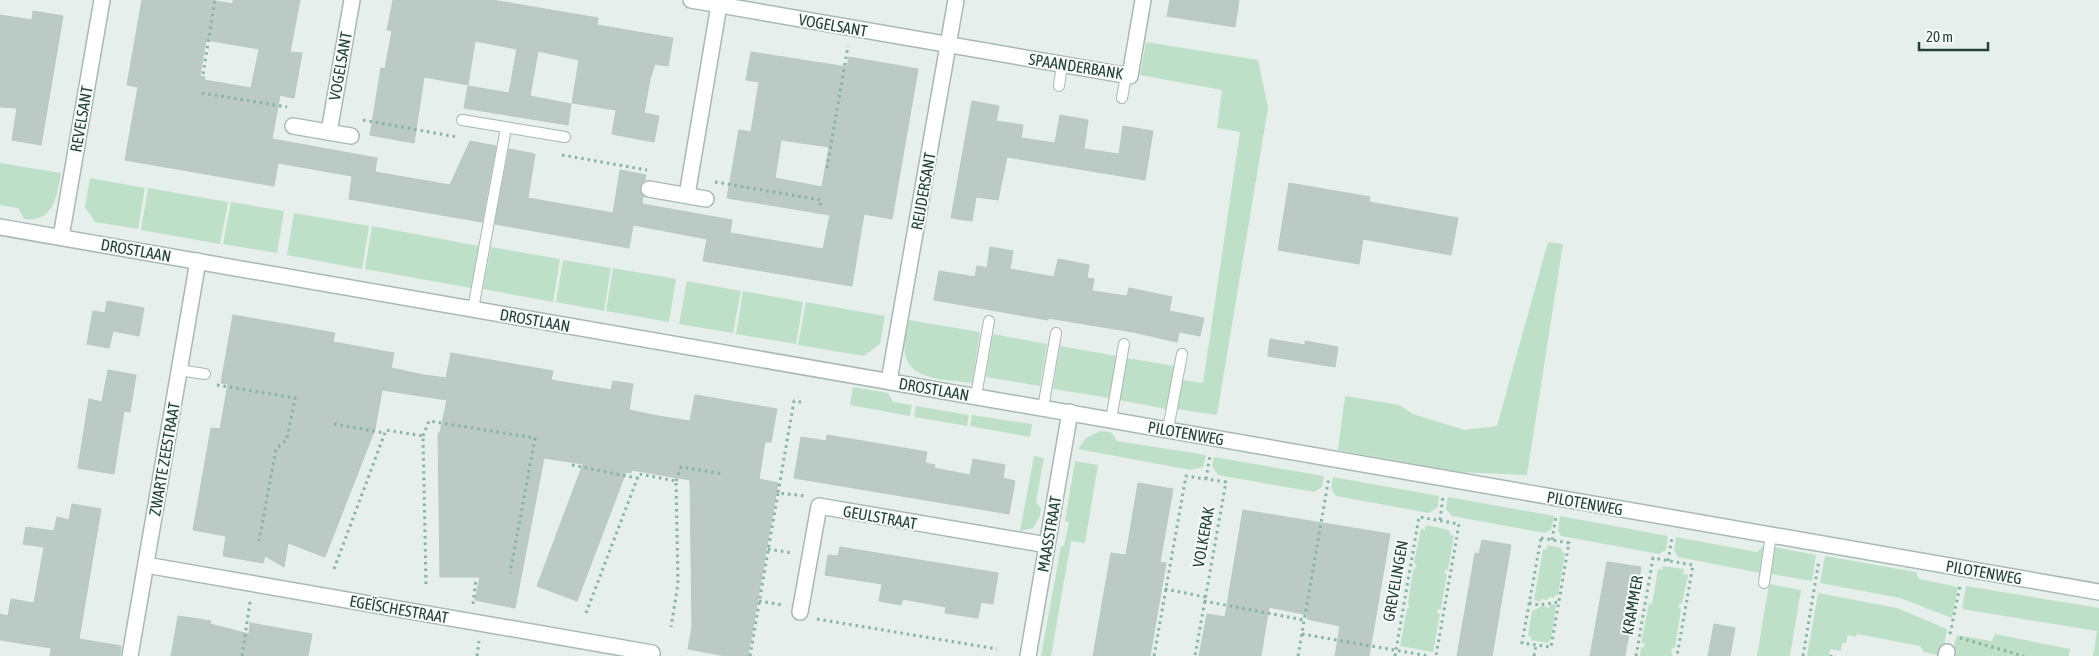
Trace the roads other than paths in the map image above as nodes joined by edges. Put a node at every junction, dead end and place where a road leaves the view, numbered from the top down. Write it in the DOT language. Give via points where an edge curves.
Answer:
graph roads {
  1 [pos="102,0"];
  2 [pos="352,0"];
  3 [pos="691,0"];
  4 [pos="956,0"];
  5 [pos="1143,0"];
  6 [pos="719,5"];
  7 [pos="948,45"];
  8 [pos="1062,65"];
  9 [pos="1126,76"];
  10 [pos="1058,86"];
  11 [pos="1122,98"];
  12 [pos="462,120"];
  13 [pos="293,126"];
  14 [pos="506,128"];
  15 [pos="329,132"];
  16 [pos="351,136"];
  17 [pos="564,138"];
  18 [pos="649,189"];
  19 [pos="687,195"];
  20 [pos="706,199"];
  21 [pos="0,227"];
  22 [pos="61,237"];
  23 [pos="198,261"];
  24 [pos="473,309"];
  25 [pos="989,321"];
  26 [pos="1056,333"];
  27 [pos="1124,344"];
  28 [pos="1182,354"];
  29 [pos="179,370"];
  30 [pos="205,374"];
  31 [pos="889,382"];
  32 [pos="976,396"];
  33 [pos="1043,408"];
  34 [pos="1070,412"];
  35 [pos="1111,420"];
  36 [pos="1168,430"];
  37 [pos="1771,535"];
  38 [pos="1047,545"];
  39 [pos="146,565"];
  40 [pos="1764,584"];
  41 [pos="2099,592"];
  42 [pos="796,609"];
  43 [pos="651,654"];
  44 [pos="130,656"];
  45 [pos="1028,656"];
  1 -- 22 [label="street, REVELSANT"];
  2 -- 15 [label="street, VOGELSANT"];
  3 -- 6 [label="street, VOGELSANT"];
  4 -- 7 [label="street, REIJDERSANT"];
  5 -- 9 [label="street, SPAANDERBANK" via="1130,76"];
  6 -- 7 [label="street, VOGELSANT"];
  6 -- 19 [label="street"];
  7 -- 8 [label="street, SPAANDERBANK"];
  7 -- 31 [label="street, REIJDERSANT"];
  8 -- 9 [label="street, SPAANDERBANK"];
  8 -- 10 [label="lane"];
  9 -- 11 [label="lane"];
  12 -- 14 [label="lane"];
  13 -- 15 [label="street"];
  14 -- 17 [label="lane"];
  14 -- 24 [label="lane"];
  15 -- 16 [label="street"];
  18 -- 19 [label="street"];
  19 -- 20 [label="street"];
  21 -- 22 [label="street, DROSTLAAN"];
  22 -- 23 [label="street, DROSTLAAN"];
  23 -- 24 [label="street, DROSTLAAN"];
  23 -- 29 [label="street, ZWARTE ZEESTRAAT"];
  24 -- 31 [label="street, DROSTLAAN"];
  25 -- 32 [label="lane"];
  26 -- 33 [label="lane"];
  27 -- 35 [label="lane"];
  28 -- 36 [label="lane"];
  29 -- 30 [label="lane"];
  29 -- 39 [label="street, ZWARTE ZEESTRAAT"];
  31 -- 32 [label="street, DROSTLAAN"];
  32 -- 33 [label="street, DROSTLAAN"];
  33 -- 34 [label="street, DROSTLAAN"];
  34 -- 35 [label="street, PILOTENWEG"];
  34 -- 38 [label="street, MAASSTRAAT"];
  35 -- 36 [label="street, PILOTENWEG"];
  36 -- 37 [label="street, PILOTENWEG"];
  37 -- 40 [label="lane"];
  37 -- 41 [label="street, PILOTENWEG"];
  38 -- 42 [label="street, GEULSTRAAT" via="819,506"];
  38 -- 45 [label="street, MAASSTRAAT"];
  39 -- 43 [label="street, EGEÏSCHESTRAAT"];
  39 -- 44 [label="street, ZWARTE ZEESTRAAT"];
}
